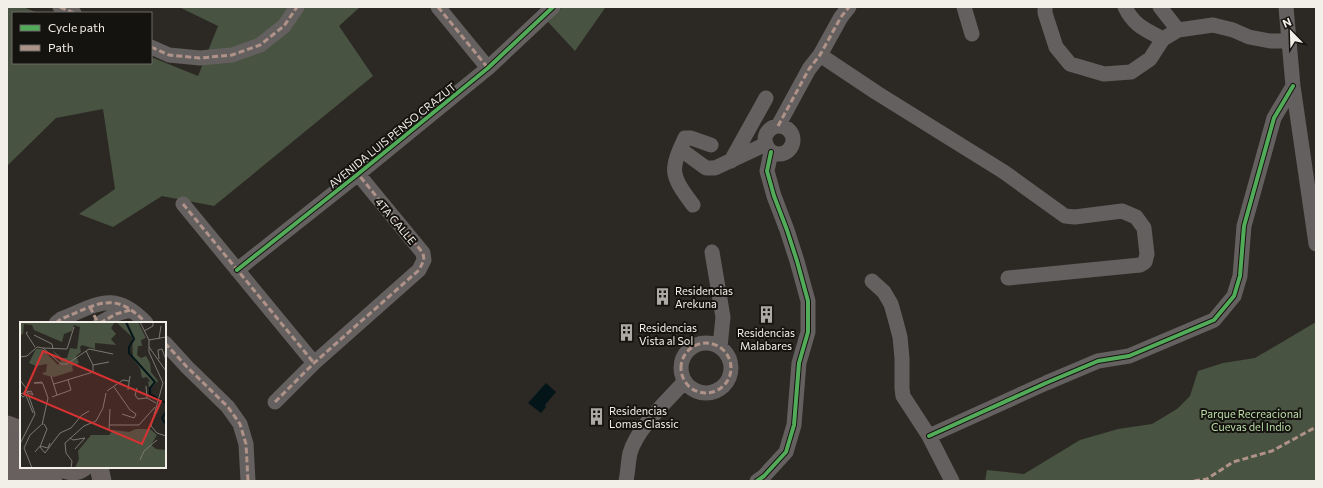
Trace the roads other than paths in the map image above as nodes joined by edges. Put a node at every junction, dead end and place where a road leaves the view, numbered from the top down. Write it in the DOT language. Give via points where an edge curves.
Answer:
graph roads {
  1 [pos="60,7"];
  2 [pos="297,7"];
  3 [pos="438,7"];
  4 [pos="553,7"];
  5 [pos="849,7"];
  6 [pos="964,7"];
  7 [pos="1045,7"];
  8 [pos="1125,7"];
  9 [pos="1160,7"];
  10 [pos="1286,7"];
  11 [pos="72,12"];
  12 [pos="1178,30"];
  13 [pos="972,34"];
  14 [pos="1163,39"];
  15 [pos="1289,41"];
  16 [pos="152,47"];
  17 [pos="820,55"];
  18 [pos="488,68"];
  19 [pos="1293,86"];
  20 [pos="766,98"];
  21 [pos="778,126"];
  22 [pos="711,145"];
  23 [pos="768,148"];
  24 [pos="680,149"];
  25 [pos="730,161"];
  26 [pos="358,174"];
  27 [pos="183,204"];
  28 [pos="693,205"];
  29 [pos="1316,244"];
  30 [pos="712,252"];
  31 [pos="237,270"];
  32 [pos="1008,278"];
  33 [pos="872,281"];
  34 [pos="90,308"];
  35 [pos="130,310"];
  36 [pos="57,322"];
  37 [pos="98,322"];
  38 [pos="101,322"];
  39 [pos="145,322"];
  40 [pos="166,344"];
  41 [pos="720,347"];
  42 [pos="314,363"];
  43 [pos="685,381"];
  44 [pos="275,402"];
  45 [pos="7,425"];
  46 [pos="20,432"];
  47 [pos="7,434"];
  48 [pos="929,436"];
  49 [pos="20,440"];
  50 [pos="7,447"];
  51 [pos="20,447"];
  52 [pos="20,449"];
  53 [pos="7,453"];
  54 [pos="7,456"];
  55 [pos="20,466"];
  56 [pos="21,468"];
  57 [pos="41,468"];
  58 [pos="62,468"];
  59 [pos="82,468"];
  60 [pos="99,468"];
  61 [pos="7,476"];
  62 [pos="12,481"];
  63 [pos="34,481"];
  64 [pos="53,481"];
  65 [pos="102,481"];
  66 [pos="248,481"];
  67 [pos="626,481"];
  68 [pos="757,481"];
  69 [pos="952,481"];
  1 -- 11 [label="street"];
  2 -- 16 [label="street" via="284,26 260,45 232,55 200,58 169,55"];
  3 -- 18 [label="street"];
  4 -- 18 [label="street, AVENIDA LUIS PENSO CRAZUT"];
  5 -- 17 [label="street"];
  6 -- 13 [label="street"];
  7 -- 14 [label="street" via="1056,47 1070,64 1104,74 1131,72 1150,59"];
  8 -- 14 [label="street" via="1130,17 1142,28"];
  9 -- 12 [label="street"];
  10 -- 15 [label="street"];
  12 -- 14 [label="street"];
  12 -- 15 [label="street" via="1213,25 1249,37"];
  15 -- 19 [label="street"];
  17 -- 21 [label="street" via="809,69"];
  17 -- 32 [label="street" via="1004,172 1065,216 1122,212 1136,217 1144,228 1147,254 1145,262 1140,265"];
  18 -- 26 [label="street, AVENIDA LUIS PENSO CRAZUT"];
  19 -- 29 [label="street"];
  19 -- 48 [label="street" via="1274,118 1244,226 1240,276 1234,296 1214,320 1129,356 1098,361"];
  20 -- 25 [label="street"];
  21 -- 23 [label="street" via="766,135"];
  21 -- 23 [label="street" via="785,127 792,134 793,143 780,154"];
  22 -- 24 [label="street" via="685,138"];
  23 -- 25 [label="street"];
  23 -- 68 [label="street" via="767,171 808,301 808,332 799,363 794,425 786,452"];
  24 -- 25 [label="street" via="706,168 715,168"];
  24 -- 28 [label="street" via="674,166 675,174"];
  26 -- 31 [label="street, AVENIDA LUIS PENSO CRAZUT"];
  26 -- 42 [label="street, 4TA CALLE" via="423,253 424,260 419,270"];
  27 -- 31 [label="street"];
  30 -- 41 [label="street" via="723,317"];
  31 -- 42 [label="street"];
  33 -- 48 [label="street" via="884,292 895,318 900,338 903,396"];
  34 -- 35 [label="street" via="110,302"];
  34 -- 36 [label="street"];
  34 -- 37 [label="street"];
  35 -- 38 [label="street"];
  35 -- 39 [label="street"];
  40 -- 66 [label="street" via="228,407 240,424 246,444"];
  41 -- 43 [label="street" via="704,343 689,350 681,365"];
  41 -- 43 [label="street" via="732,363 730,376 721,389 705,394 690,388"];
  42 -- 44 [label="street"];
  43 -- 67 [label="street" via="640,434 630,452"];
  45 -- 46 [label="main road"];
  47 -- 51 [label="main road"];
  48 -- 69 [label="street"];
  49 -- 50 [label="main road, bridge"];
  52 -- 54 [label="main road"];
  53 -- 55 [label="main road"];
  56 -- 63 [label="main road"];
  57 -- 64 [label="main road"];
  58 -- 59 [label="main road" via="76,472"];
  60 -- 65 [label="main road"];
  61 -- 62 [label="main road"];
}
